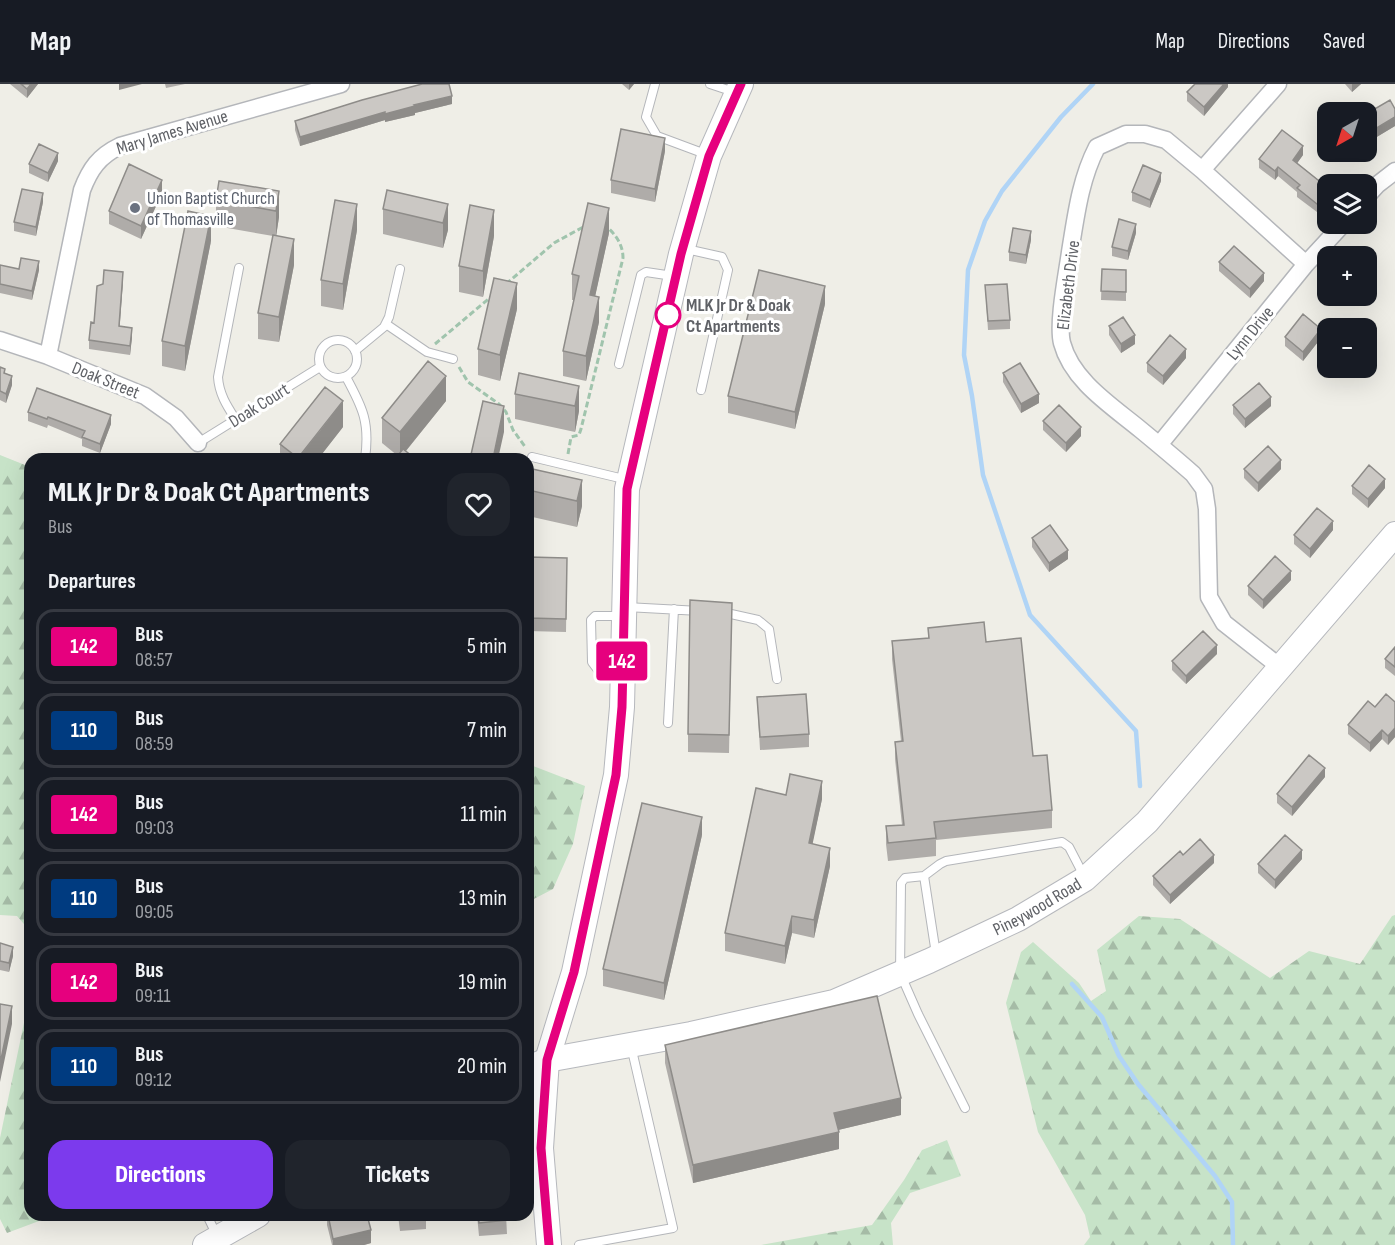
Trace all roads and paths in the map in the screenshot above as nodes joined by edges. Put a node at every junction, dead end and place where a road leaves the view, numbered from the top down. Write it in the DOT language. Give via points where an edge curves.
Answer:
graph roads {
  1 [pos="341,84"];
  2 [pos="655,84"];
  3 [pos="711,84"];
  4 [pos="1278,84"];
  5 [pos="739,88"];
  6 [pos="709,156"];
  7 [pos="1202,170"];
  8 [pos="1395,171"];
  9 [pos="1377,185"];
  10 [pos="593,222"];
  11 [pos="604,225"];
  12 [pos="1334,234"];
  13 [pos="683,248"];
  14 [pos="1306,264"];
  15 [pos="239,268"];
  16 [pos="400,269"];
  17 [pos="676,277"];
  18 [pos="386,324"];
  19 [pos="0,340"];
  20 [pos="355,351"];
  21 [pos="427,352"];
  22 [pos="48,356"];
  23 [pos="453,358"];
  24 [pos="619,364"];
  25 [pos="320,367"];
  26 [pos="346,376"];
  27 [pos="701,390"];
  28 [pos="236,420"];
  29 [pos="198,443"];
  30 [pos="1159,445"];
  31 [pos="365,453"];
  32 [pos="529,453"];
  33 [pos="534,457"];
  34 [pos="566,465"];
  35 [pos="629,480"];
  36 [pos="1395,534"];
  37 [pos="674,609"];
  38 [pos="623,611"];
  39 [pos="1280,667"];
  40 [pos="777,678"];
  41 [pos="668,723"];
  42 [pos="924,876"];
  43 [pos="1085,879"];
  44 [pos="936,957"];
  45 [pos="900,973"];
  46 [pos="631,1045"];
  47 [pos="537,1064"];
  48 [pos="965,1108"];
  49 [pos="208,1221"];
  50 [pos="247,1221"];
  51 [pos="211,1241"];
  52 [pos="549,1245"];
  53 [pos="579,1245"];
  1 -- 22 [label="street, Mary James Avenue" via="120,146 96,162 82,190"];
  2 -- 6 [label="lane" via="646,117 657,136"];
  3 -- 5 [label="lane"];
  4 -- 7 [label="street"];
  5 -- 6 [label="street"];
  6 -- 13 [label="street"];
  7 -- 14 [label="street, Elizabeth Drive"];
  7 -- 30 [label="street, Elizabeth Drive" via="1166,140 1145,134 1126,134 1097,147 1082,183 1064,292 1061,342 1072,364 1093,390"];
  8 -- 9 [label="street"];
  10 -- 21 [label="path" via="554,243"];
  11 -- 34 [label="path" via="617,238 623,258 581,429 579,435 570,437"];
  12 -- 14 [label="street, Lynn Drive"];
  13 -- 17 [label="street"];
  13 -- 27 [label="lane" via="722,257 728,270"];
  14 -- 30 [label="street, Lynn Drive"];
  15 -- 28 [label="lane" via="218,377 222,399"];
  16 -- 18 [label="lane"];
  17 -- 24 [label="lane" via="646,272 641,275"];
  17 -- 35 [label="street"];
  18 -- 20 [label="lane"];
  18 -- 21 [label="lane"];
  19 -- 22 [label="street, Doak Street"];
  20 -- 25 [label="lane" via="345,342 333,341 322,349"];
  20 -- 26 [label="lane" via="357,363"];
  21 -- 23 [label="lane"];
  22 -- 29 [label="street, Doak Street" via="145,396 176,418"];
  23 -- 32 [label="path" via="468,382 506,412"];
  25 -- 26 [label="lane" via="334,378"];
  25 -- 28 [label="lane, Doak Court"];
  26 -- 31 [label="lane" via="363,409 367,426"];
  28 -- 29 [label="lane, Doak Court"];
  30 -- 39 [label="street, Elizabeth Drive" via="1193,474 1204,489 1209,597 1224,623"];
  33 -- 34 [label="lane"];
  34 -- 35 [label="lane"];
  35 -- 38 [label="street"];
  36 -- 39 [label="street, Pineywood Road"];
  37 -- 38 [label="lane"];
  37 -- 40 [label="lane" via="722,612 758,620 769,628"];
  37 -- 41 [label="lane"];
  38 -- 47 [label="street" via="622,707 616,775 574,972"];
  39 -- 43 [label="street, Pineywood Road" via="1147,822"];
  42 -- 43 [label="lane" via="946,861 1062,842 1069,847"];
  42 -- 44 [label="lane"];
  42 -- 45 [label="lane" via="905,878 901,883"];
  43 -- 44 [label="street, Pineywood Road" via="1018,919"];
  44 -- 45 [label="street, Pineywood Road"];
  45 -- 46 [label="street, Pineywood Road" via="834,1002"];
  45 -- 48 [label="lane"];
  46 -- 47 [label="street, Pineywood Road"];
  46 -- 53 [label="lane" via="673,1228"];
  47 -- 52 [label="street"];
  49 -- 51 [label="lane"];
  50 -- 51 [label="street"];
}
